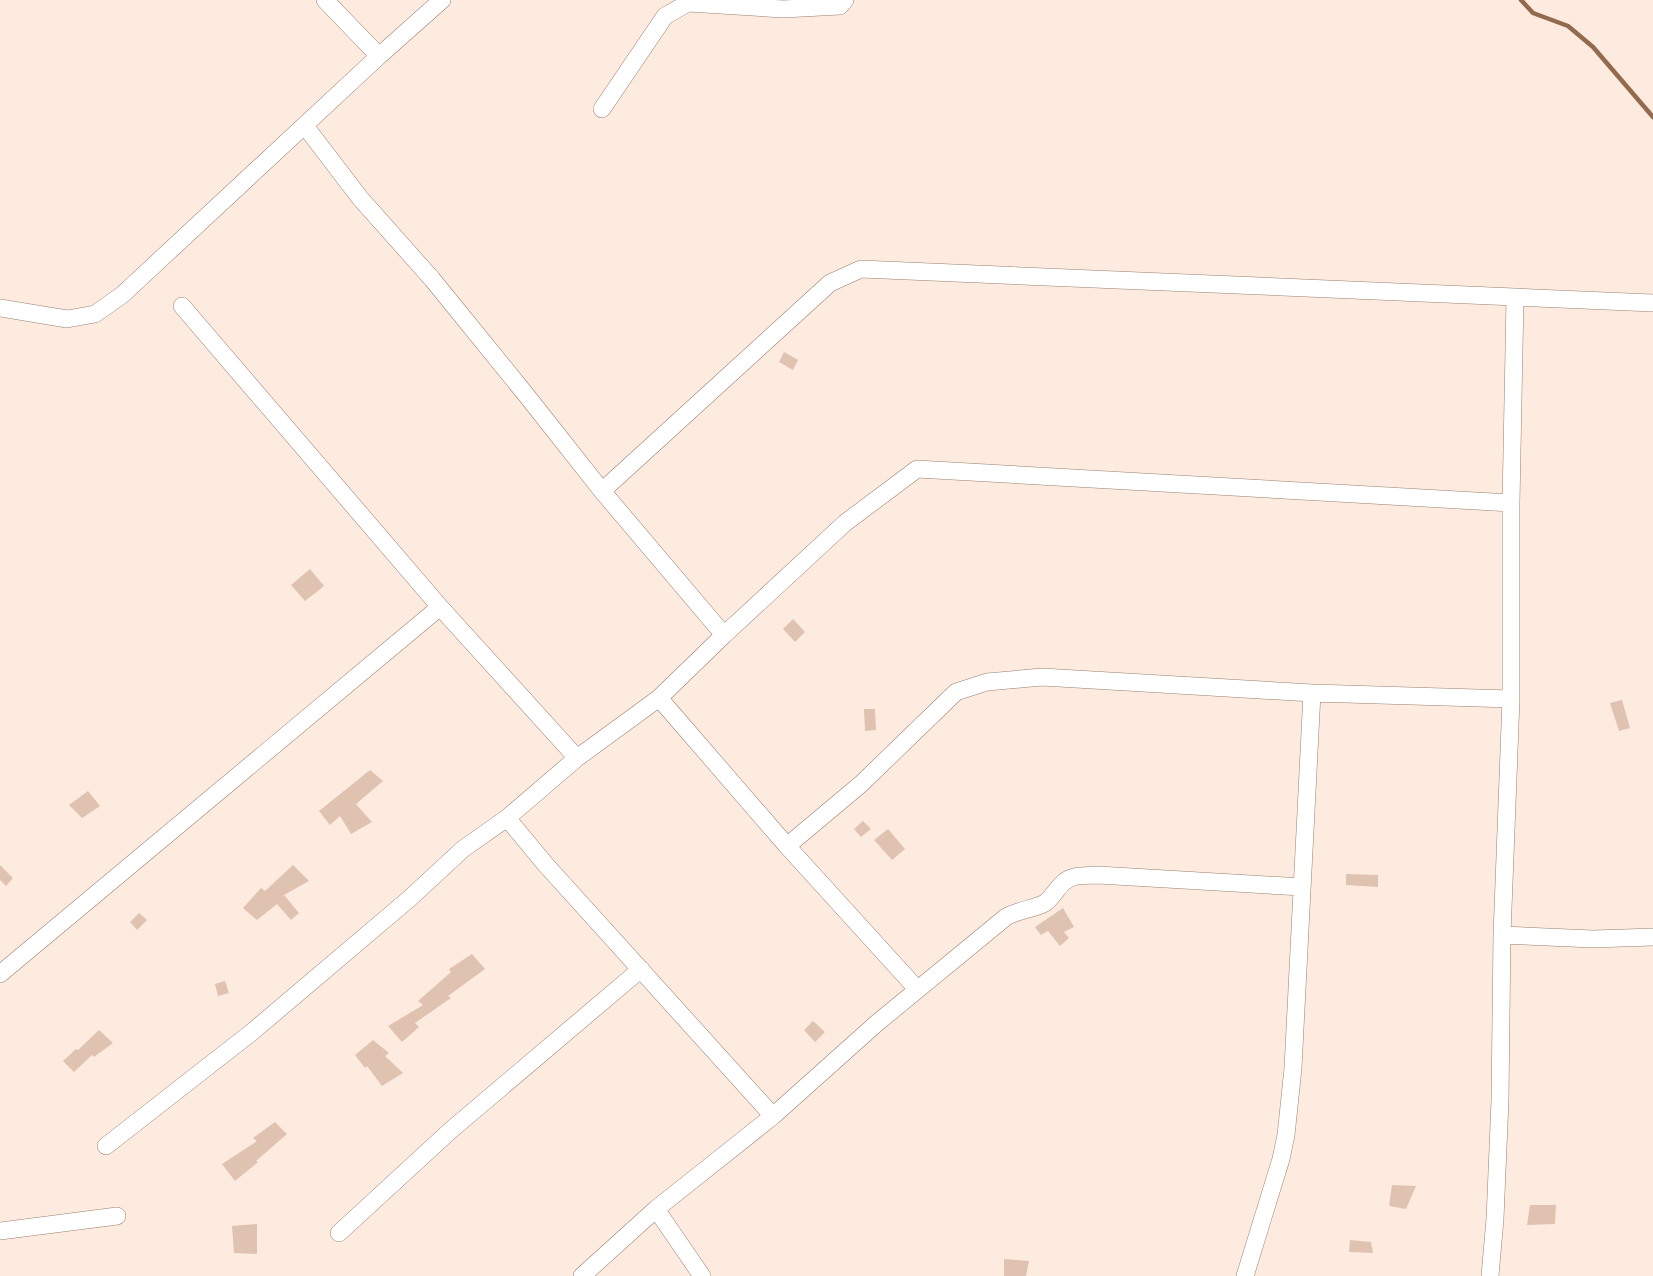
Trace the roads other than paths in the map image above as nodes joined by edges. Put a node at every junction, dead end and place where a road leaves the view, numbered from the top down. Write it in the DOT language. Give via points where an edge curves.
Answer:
graph roads {
  1 [pos="326,0"];
  2 [pos="442,0"];
  3 [pos="845,0"];
  4 [pos="379,56"];
  5 [pos="602,109"];
  6 [pos="305,126"];
  7 [pos="1515,297"];
  8 [pos="1653,303"];
  9 [pos="182,306"];
  10 [pos="0,308"];
  11 [pos="602,491"];
  12 [pos="1511,503"];
  13 [pos="440,607"];
  14 [pos="724,635"];
  15 [pos="1312,693"];
  16 [pos="659,698"];
  17 [pos="1511,699"];
  18 [pos="577,758"];
  19 [pos="507,818"];
  20 [pos="787,846"];
  21 [pos="1302,887"];
  22 [pos="1502,935"];
  23 [pos="1653,936"];
  24 [pos="641,969"];
  25 [pos="0,974"];
  26 [pos="917,989"];
  27 [pos="773,1116"];
  28 [pos="106,1146"];
  29 [pos="656,1209"];
  30 [pos="117,1216"];
  31 [pos="0,1231"];
  32 [pos="339,1233"];
  33 [pos="582,1276"];
  34 [pos="702,1276"];
  35 [pos="1245,1276"];
  36 [pos="1490,1276"];
  1 -- 4 [label="street"];
  2 -- 4 [label="street"];
  3 -- 5 [label="street" via="840,6 784,9 688,3 664,16"];
  4 -- 6 [label="street"];
  6 -- 10 [label="street" via="122,295 95,314 67,319"];
  6 -- 11 [label="street" via="360,198 432,279"];
  7 -- 8 [label="street"];
  7 -- 11 [label="street" via="861,269 830,283"];
  7 -- 12 [label="street"];
  9 -- 13 [label="street"];
  11 -- 14 [label="street"];
  12 -- 14 [label="street" via="917,470 846,523"];
  12 -- 17 [label="street"];
  13 -- 18 [label="street"];
  13 -- 25 [label="street"];
  14 -- 16 [label="street"];
  15 -- 17 [label="street"];
  15 -- 20 [label="street" via="1042,677 987,682 956,692 861,784"];
  15 -- 21 [label="street"];
  16 -- 18 [label="street"];
  16 -- 20 [label="street"];
  17 -- 22 [label="street"];
  18 -- 19 [label="street"];
  19 -- 24 [label="street" via="546,865"];
  19 -- 28 [label="street" via="463,849 409,899 252,1032"];
  20 -- 26 [label="street"];
  21 -- 26 [label="street" via="1098,875 1074,876 1064,882 1044,903 1006,917"];
  21 -- 35 [label="street" via="1293,1068 1286,1135"];
  22 -- 23 [label="street" via="1593,939"];
  22 -- 36 [label="street" via="1500,1100"];
  24 -- 27 [label="street"];
  24 -- 32 [label="street" via="451,1130"];
  26 -- 27 [label="street"];
  27 -- 29 [label="street"];
  29 -- 33 [label="street"];
  29 -- 34 [label="street"];
  30 -- 31 [label="street"];
}
